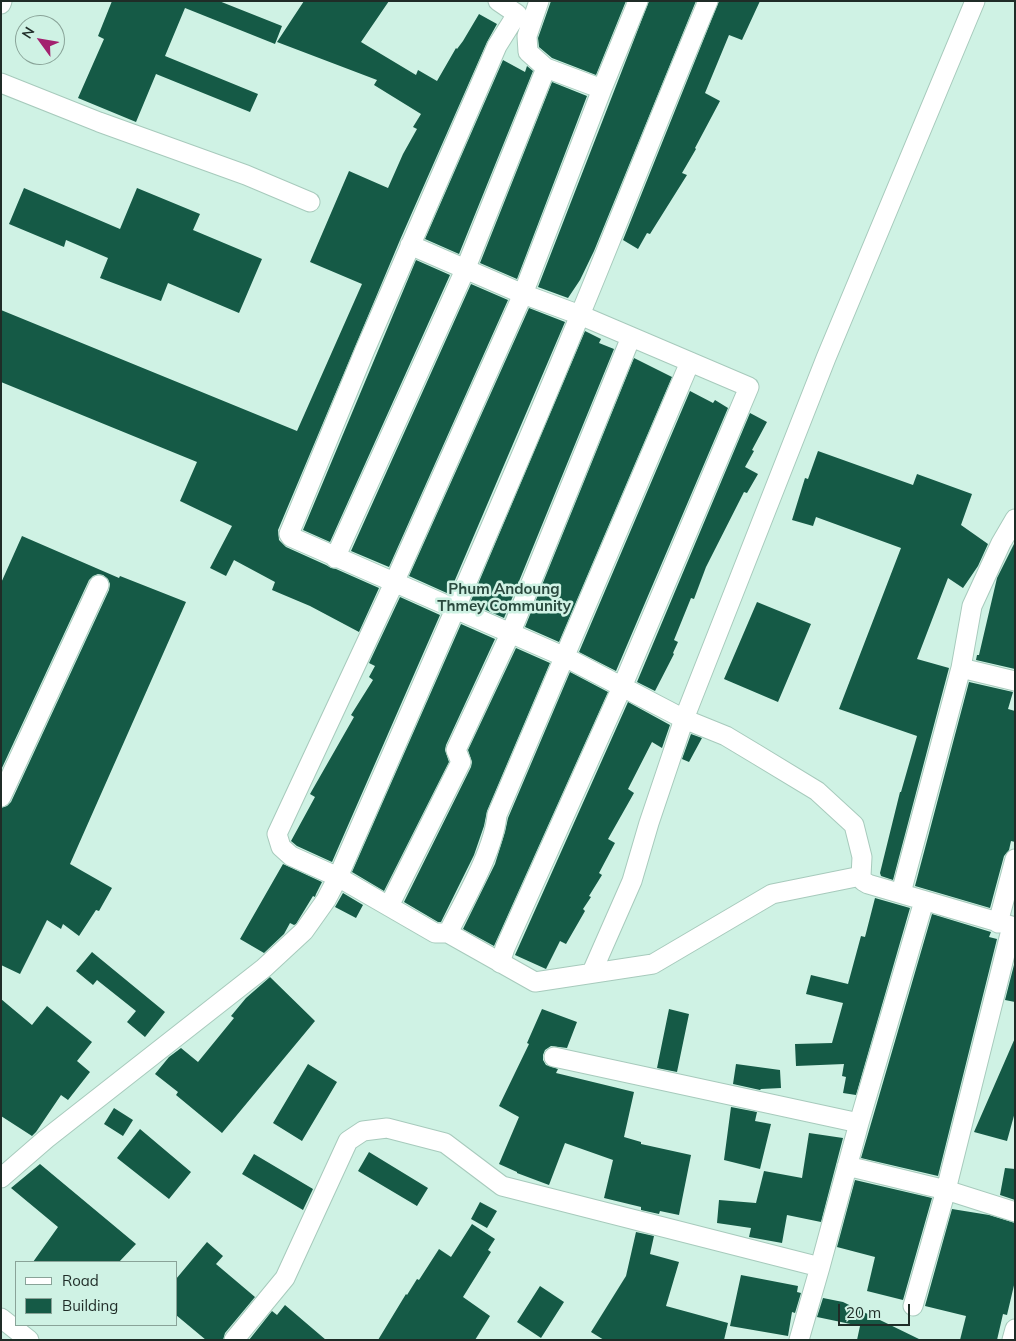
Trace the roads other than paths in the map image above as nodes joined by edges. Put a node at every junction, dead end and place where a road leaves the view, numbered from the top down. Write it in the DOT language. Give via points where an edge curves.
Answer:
graph roads {
  1 [pos="498,1"];
  2 [pos="539,1"];
  3 [pos="638,1"];
  4 [pos="708,1"];
  5 [pos="975,1"];
  6 [pos="524,17"];
  7 [pos="546,68"];
  8 [pos="1,83"];
  9 [pos="602,89"];
  10 [pos="310,202"];
  11 [pos="410,245"];
  12 [pos="465,270"];
  13 [pos="523,294"];
  14 [pos="580,316"];
  15 [pos="631,337"];
  16 [pos="690,362"];
  17 [pos="1015,520"];
  18 [pos="335,558"];
  19 [pos="394,583"];
  20 [pos="99,584"];
  21 [pos="455,609"];
  22 [pos="510,632"];
  23 [pos="565,657"];
  24 [pos="961,668"];
  25 [pos="1015,681"];
  26 [pos="622,687"];
  27 [pos="684,719"];
  28 [pos="1,797"];
  29 [pos="1015,859"];
  30 [pos="861,876"];
  31 [pos="338,877"];
  32 [pos="901,893"];
  33 [pos="924,901"];
  34 [pos="389,906"];
  35 [pos="1008,925"];
  36 [pos="448,933"];
  37 [pos="500,963"];
  38 [pos="592,972"];
  39 [pos="554,1057"];
  40 [pos="859,1122"];
  41 [pos="847,1166"];
  42 [pos="1,1178"];
  43 [pos="946,1190"];
  44 [pos="1015,1212"];
  45 [pos="820,1267"];
  46 [pos="913,1306"];
  47 [pos="1,1318"];
  48 [pos="1015,1328"];
  49 [pos="29,1340"];
  50 [pos="234,1340"];
  51 [pos="799,1340"];
  52 [pos="1012,1340"];
  1 -- 6 [label="street"];
  2 -- 6 [label="street"];
  3 -- 9 [label="street"];
  4 -- 14 [label="street"];
  5 -- 27 [label="street" via="826,358"];
  6 -- 7 [label="street" via="528,52"];
  6 -- 11 [label="street" via="497,46"];
  7 -- 9 [label="street"];
  7 -- 12 [label="street"];
  8 -- 10 [label="street" via="90,119 246,174"];
  9 -- 13 [label="street"];
  11 -- 12 [label="street"];
  11 -- 18 [label="street" via="289,534"];
  12 -- 13 [label="street"];
  12 -- 18 [label="street"];
  13 -- 14 [label="street"];
  13 -- 19 [label="street"];
  14 -- 15 [label="street"];
  14 -- 21 [label="street"];
  15 -- 16 [label="street"];
  15 -- 22 [label="street"];
  16 -- 23 [label="street"];
  16 -- 26 [label="street" via="748,387"];
  17 -- 24 [label="street" via="972,606"];
  18 -- 19 [label="street"];
  19 -- 21 [label="street"];
  19 -- 31 [label="street" via="278,834 281,847 291,856"];
  20 -- 28 [label="street"];
  21 -- 22 [label="street"];
  21 -- 31 [label="street"];
  22 -- 23 [label="street"];
  22 -- 34 [label="street" via="456,750 461,762"];
  23 -- 26 [label="street"];
  23 -- 36 [label="street" via="496,815 496,826 477,874"];
  24 -- 25 [label="street"];
  24 -- 32 [label="street"];
  26 -- 27 [label="street"];
  26 -- 37 [label="street"];
  27 -- 30 [label="street" via="726,736 817,791 854,825 862,857"];
  27 -- 38 [label="street" via="632,881"];
  29 -- 35 [label="street"];
  30 -- 32 [label="street" via="868,884"];
  30 -- 38 [label="street" via="772,894 652,964"];
  31 -- 34 [label="street"];
  31 -- 42 [label="street" via="304,931 264,968"];
  32 -- 33 [label="street"];
  33 -- 35 [label="street"];
  33 -- 40 [label="street"];
  34 -- 36 [label="street" via="435,933"];
  35 -- 43 [label="street"];
  36 -- 37 [label="street"];
  37 -- 38 [label="street" via="535,982"];
  39 -- 40 [label="street"];
  40 -- 41 [label="street"];
  41 -- 43 [label="street"];
  41 -- 45 [label="street"];
  43 -- 44 [label="street"];
  43 -- 46 [label="street"];
  45 -- 50 [label="street" via="502,1186 444,1143 387,1128 363,1131 348,1141 285,1278"];
  45 -- 51 [label="street"];
  47 -- 49 [label="street"];
  48 -- 52 [label="street"];
}
